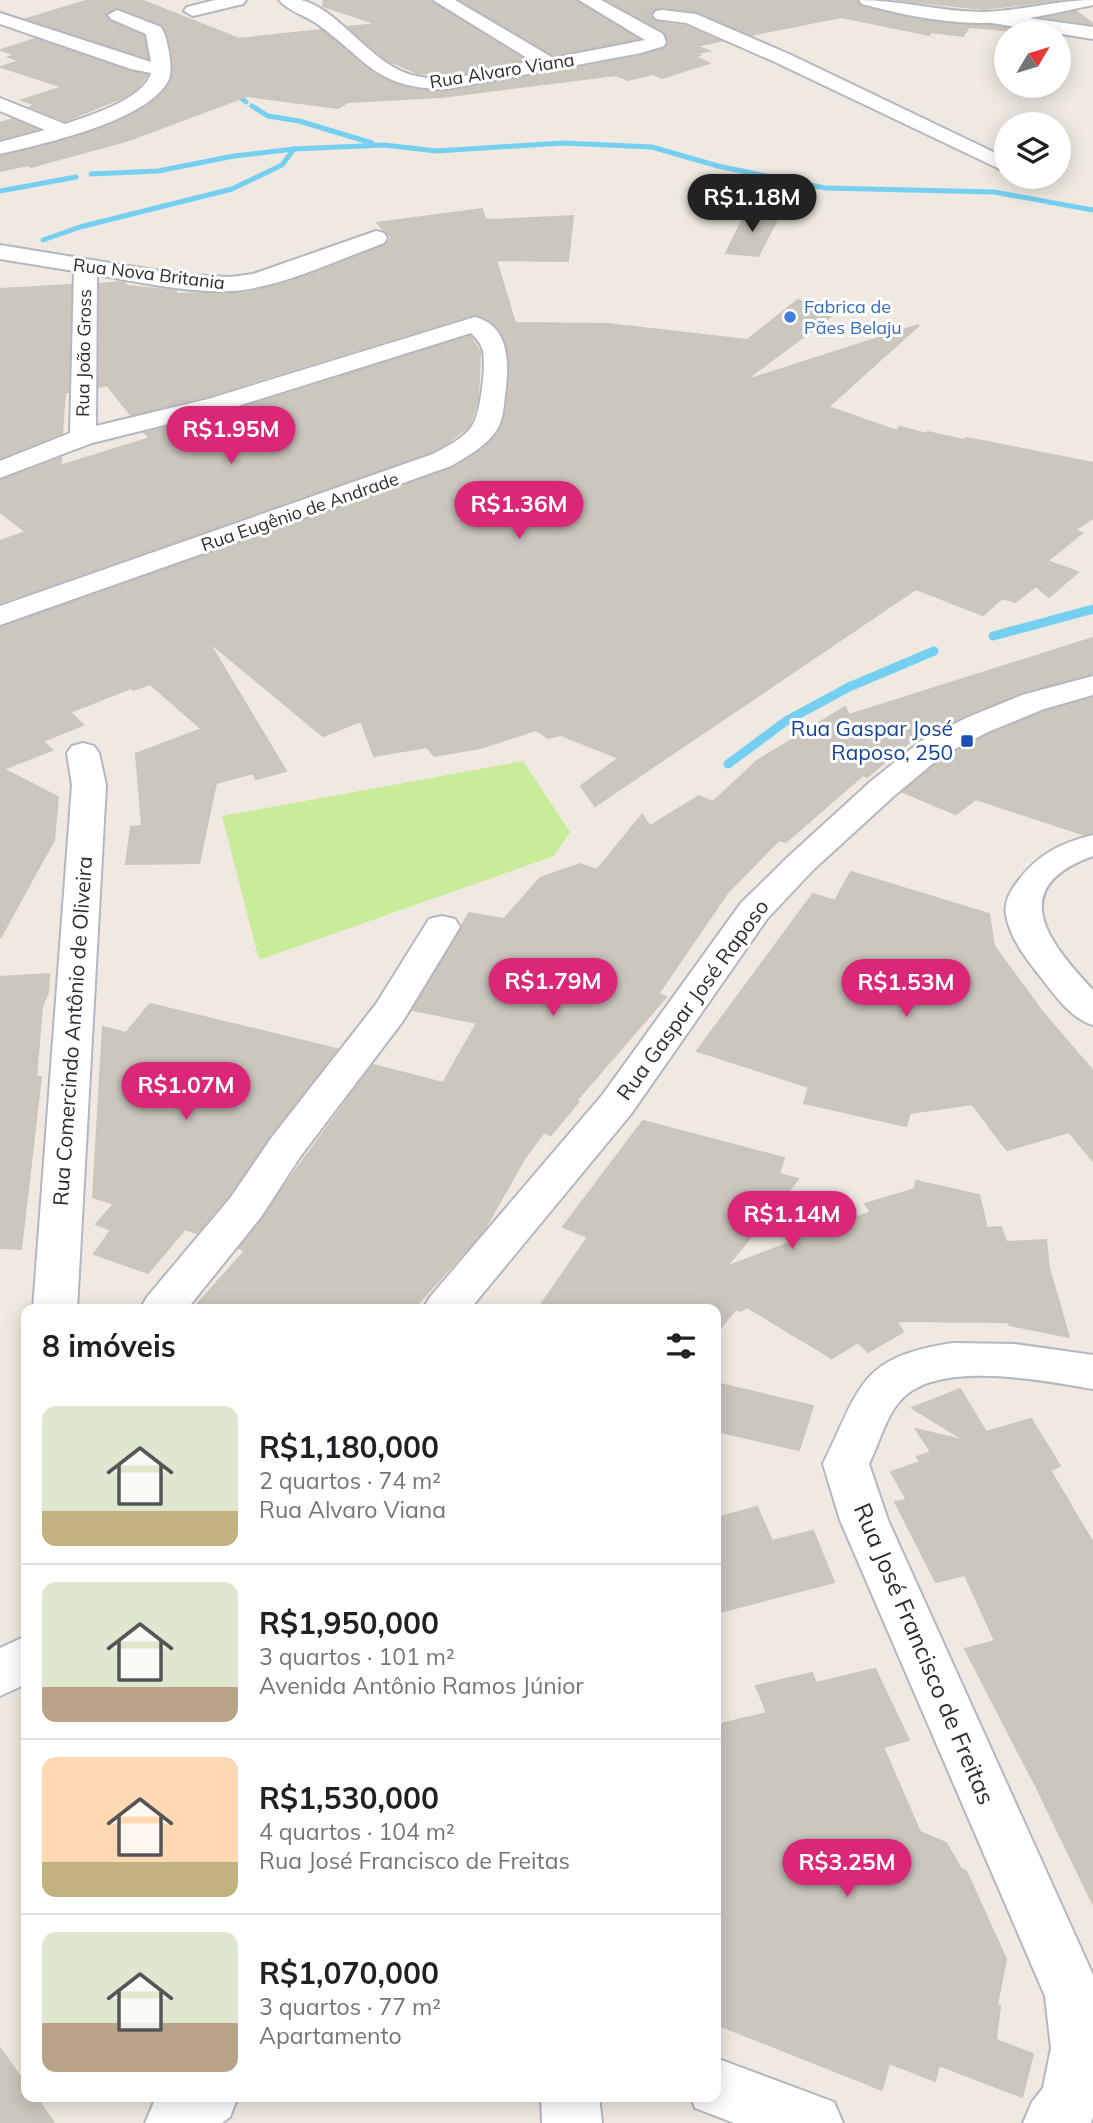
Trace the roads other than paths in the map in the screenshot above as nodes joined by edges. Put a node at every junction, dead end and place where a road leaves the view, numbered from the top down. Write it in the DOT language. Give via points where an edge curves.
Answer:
graph roads {
  1 [pos="237,0"];
  2 [pos="288,0"];
  3 [pos="442,0"];
  4 [pos="588,0"];
  5 [pos="868,0"];
  6 [pos="1085,0"];
  7 [pos="1092,2"];
  8 [pos="193,11"];
  9 [pos="117,15"];
  10 [pos="662,15"];
  11 [pos="985,17"];
  12 [pos="0,18"];
  13 [pos="1093,33"];
  14 [pos="550,64"];
  15 [pos="159,69"];
  16 [pos="0,104"];
  17 [pos="65,131"];
  18 [pos="0,148"];
  19 [pos="994,160"];
  20 [pos="376,238"];
  21 [pos="0,252"];
  22 [pos="86,268"];
  23 [pos="83,437"];
  24 [pos="0,470"];
  25 [pos="0,615"];
  26 [pos="1093,685"];
  27 [pos="83,753"];
  28 [pos="1093,845"];
  29 [pos="442,927"];
  30 [pos="1093,1013"];
  31 [pos="55,1304"];
  32 [pos="166,1304"];
  33 [pos="449,1304"];
  34 [pos="1093,1372"];
  35 [pos="21,1661"];
  36 [pos="0,1674"];
  37 [pos="721,2089"];
  38 [pos="202,2102"];
  39 [pos="570,2102"];
  40 [pos="176,2123"];
  41 [pos="572,2123"];
  42 [pos="813,2123"];
  43 [pos="1053,2123"];
  1 -- 8 [label="street"];
  2 -- 14 [label="street, Rua Alvaro Viana" via="322,19 369,59 411,82 447,83"];
  3 -- 14 [label="street"];
  4 -- 14 [label="street, Rua Alvaro Viana" via="634,20 657,42"];
  5 -- 11 [label="street"];
  6 -- 7 [label="street"];
  6 -- 11 [label="street"];
  9 -- 15 [label="street" via="155,32"];
  10 -- 19 [label="street" via="690,18 782,58"];
  11 -- 13 [label="street"];
  12 -- 15 [label="street"];
  15 -- 17 [label="street" via="161,77 154,86 129,104"];
  16 -- 17 [label="street"];
  17 -- 18 [label="street"];
  20 -- 22 [label="street, Rua Nova Britania" via="257,280 231,284"];
  21 -- 22 [label="street, Rua Nova Britania"];
  22 -- 23 [label="street, Rua João Gross"];
  23 -- 24 [label="street"];
  23 -- 25 [label="street, Rua Eugênio de Andrade" via="216,405 475,324 487,335 497,358 488,424 475,438 428,467"];
  26 -- 33 [label="street, Rua Gaspar José Raposo" via="1033,702 932,748 801,863 754,911 617,1104"];
  27 -- 31 [label="street, Rua Comercindo Antônio de Oliveira" via="88,813"];
  28 -- 30 [label="street" via="1047,865 1024,899 1023,916 1045,957"];
  29 -- 32 [label="street" via="390,1012 246,1207"];
  34 -- 43 [label="street, Rua José Francisco de Freitas" via="993,1360 920,1365 886,1386 846,1465 864,1520 1073,1995 1080,2048 1070,2102"];
  35 -- 36 [label="street"];
  37 -- 42 [label="street"];
  38 -- 40 [label="street"];
  39 -- 41 [label="street"];
}
